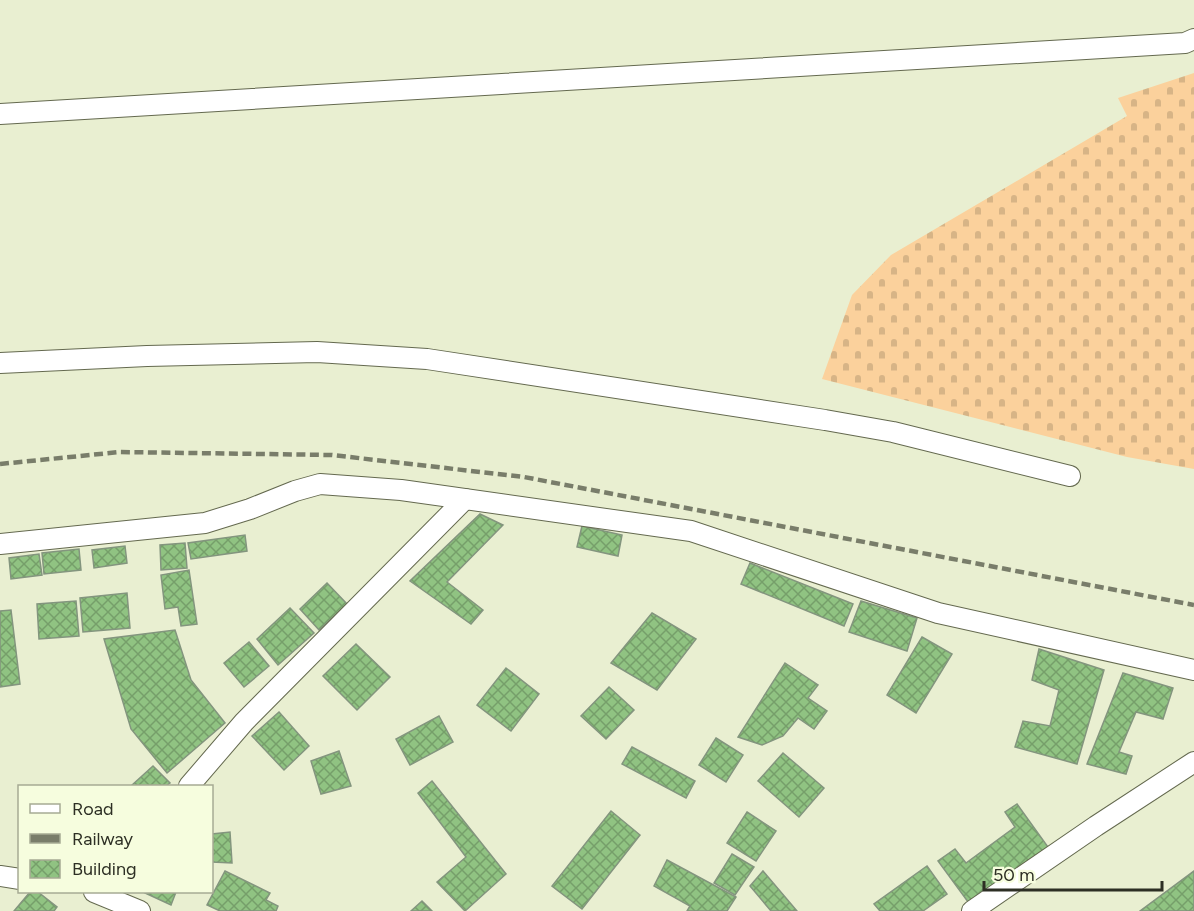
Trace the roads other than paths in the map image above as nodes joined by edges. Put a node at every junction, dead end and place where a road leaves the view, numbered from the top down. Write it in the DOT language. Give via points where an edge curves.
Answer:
graph roads {
  1 [pos="1194,39"];
  2 [pos="0,114"];
  3 [pos="0,363"];
  4 [pos="1070,476"];
  5 [pos="465,499"];
  6 [pos="0,544"];
  7 [pos="1194,670"];
  8 [pos="1194,762"];
  9 [pos="190,785"];
  10 [pos="0,876"];
  11 [pos="18,879"];
  12 [pos="100,893"];
  13 [pos="140,911"];
  14 [pos="972,911"];
  1 -- 2 [label="street" via="1185,43"];
  3 -- 4 [label="street" via="317,352 427,359 870,428"];
  5 -- 6 [label="street" via="320,484 205,523"];
  5 -- 7 [label="street" via="692,531 938,614"];
  5 -- 9 [label="street" via="244,722"];
  8 -- 14 [label="street"];
  10 -- 11 [label="street"];
  12 -- 13 [label="street"];
}
